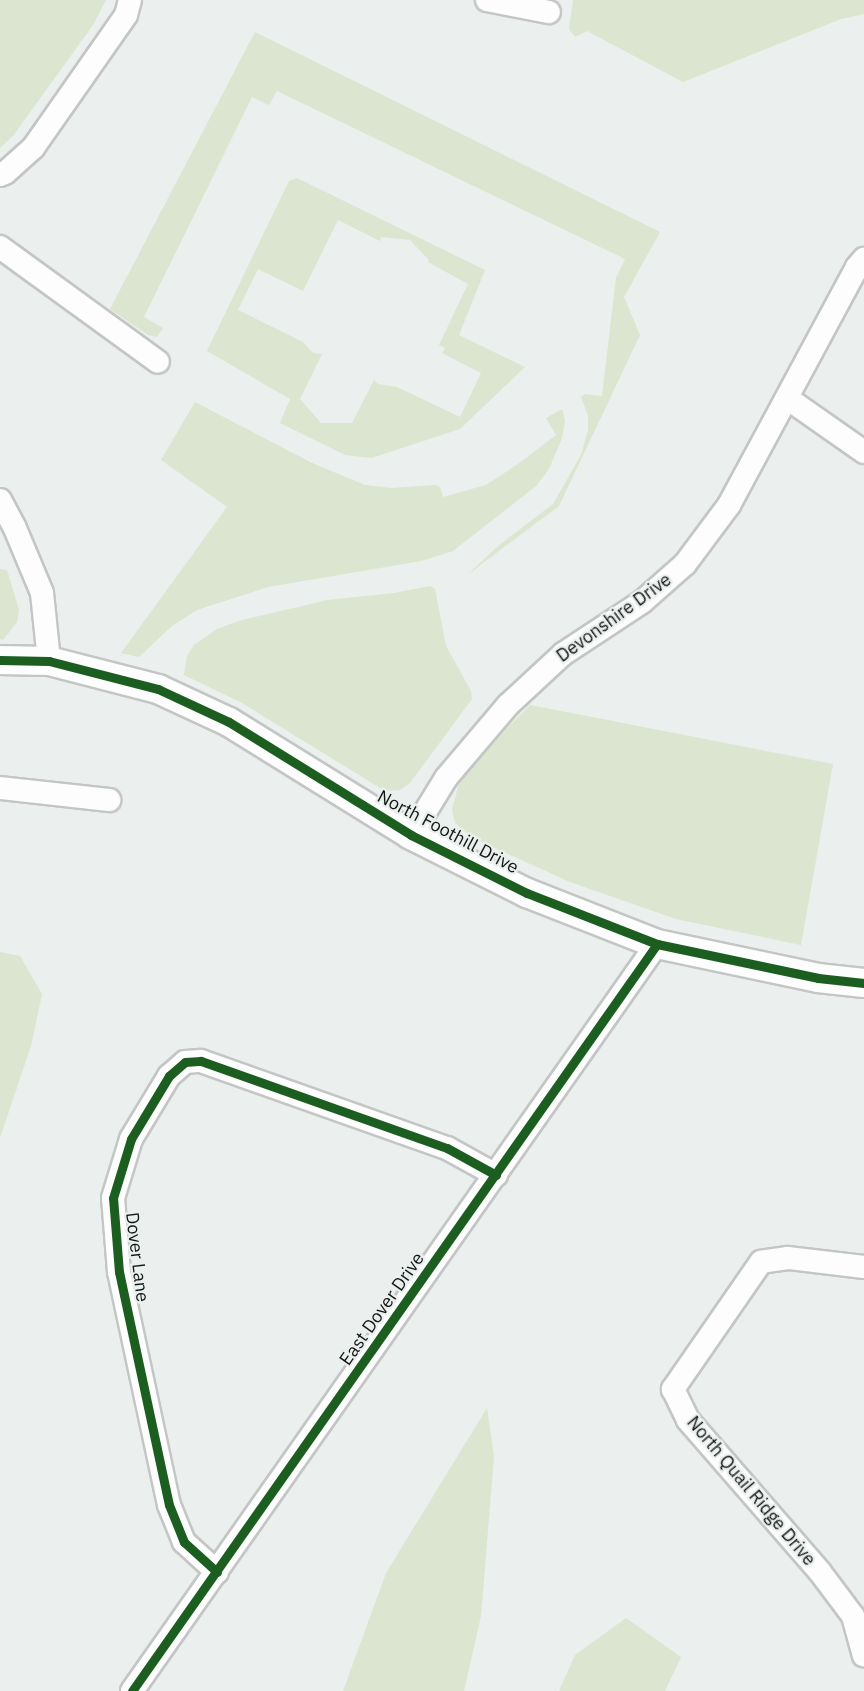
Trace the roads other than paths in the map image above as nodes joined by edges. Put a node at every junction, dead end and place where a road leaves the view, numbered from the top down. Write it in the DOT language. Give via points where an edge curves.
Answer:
graph roads {
  1 [pos="130,0"];
  2 [pos="487,0"];
  3 [pos="549,12"];
  4 [pos="0,174"];
  5 [pos="0,247"];
  6 [pos="864,259"];
  7 [pos="158,362"];
  8 [pos="787,398"];
  9 [pos="864,452"];
  10 [pos="0,500"];
  11 [pos="7,526"];
  12 [pos="0,660"];
  13 [pos="49,661"];
  14 [pos="0,788"];
  15 [pos="109,800"];
  16 [pos="411,835"];
  17 [pos="657,944"];
  18 [pos="864,983"];
  19 [pos="496,1175"];
  20 [pos="864,1267"];
  21 [pos="217,1572"];
  22 [pos="864,1656"];
  23 [pos="132,1691"];
  1 -- 4 [label="street" via="126,15 33,148"];
  2 -- 3 [label="street"];
  5 -- 7 [label="street"];
  6 -- 8 [label="street, Devonshire Drive"];
  8 -- 9 [label="street"];
  8 -- 16 [label="street, Devonshire Drive" via="729,505 685,564 642,602 563,654 508,705 446,778"];
  10 -- 11 [label="street"];
  11 -- 13 [label="street" via="42,593"];
  12 -- 13 [label="street, North Foothill Drive"];
  13 -- 16 [label="street, North Foothill Drive" via="158,689 229,722"];
  14 -- 15 [label="street"];
  16 -- 17 [label="street, North Foothill Drive" via="527,893"];
  17 -- 18 [label="street, North Foothill Drive" via="818,978"];
  17 -- 19 [label="street, East Dover Drive"];
  19 -- 21 [label="street, East Dover Drive"];
  19 -- 21 [label="street, Dover Lane" via="447,1148 201,1061 185,1062 169,1076 131,1139 113,1198 119,1272 169,1505 184,1542"];
  20 -- 22 [label="street, North Quail Ridge Drive" via="788,1258 761,1262 673,1389 688,1420 820,1572 853,1616"];
  21 -- 23 [label="street, East Dover Drive"];
}
